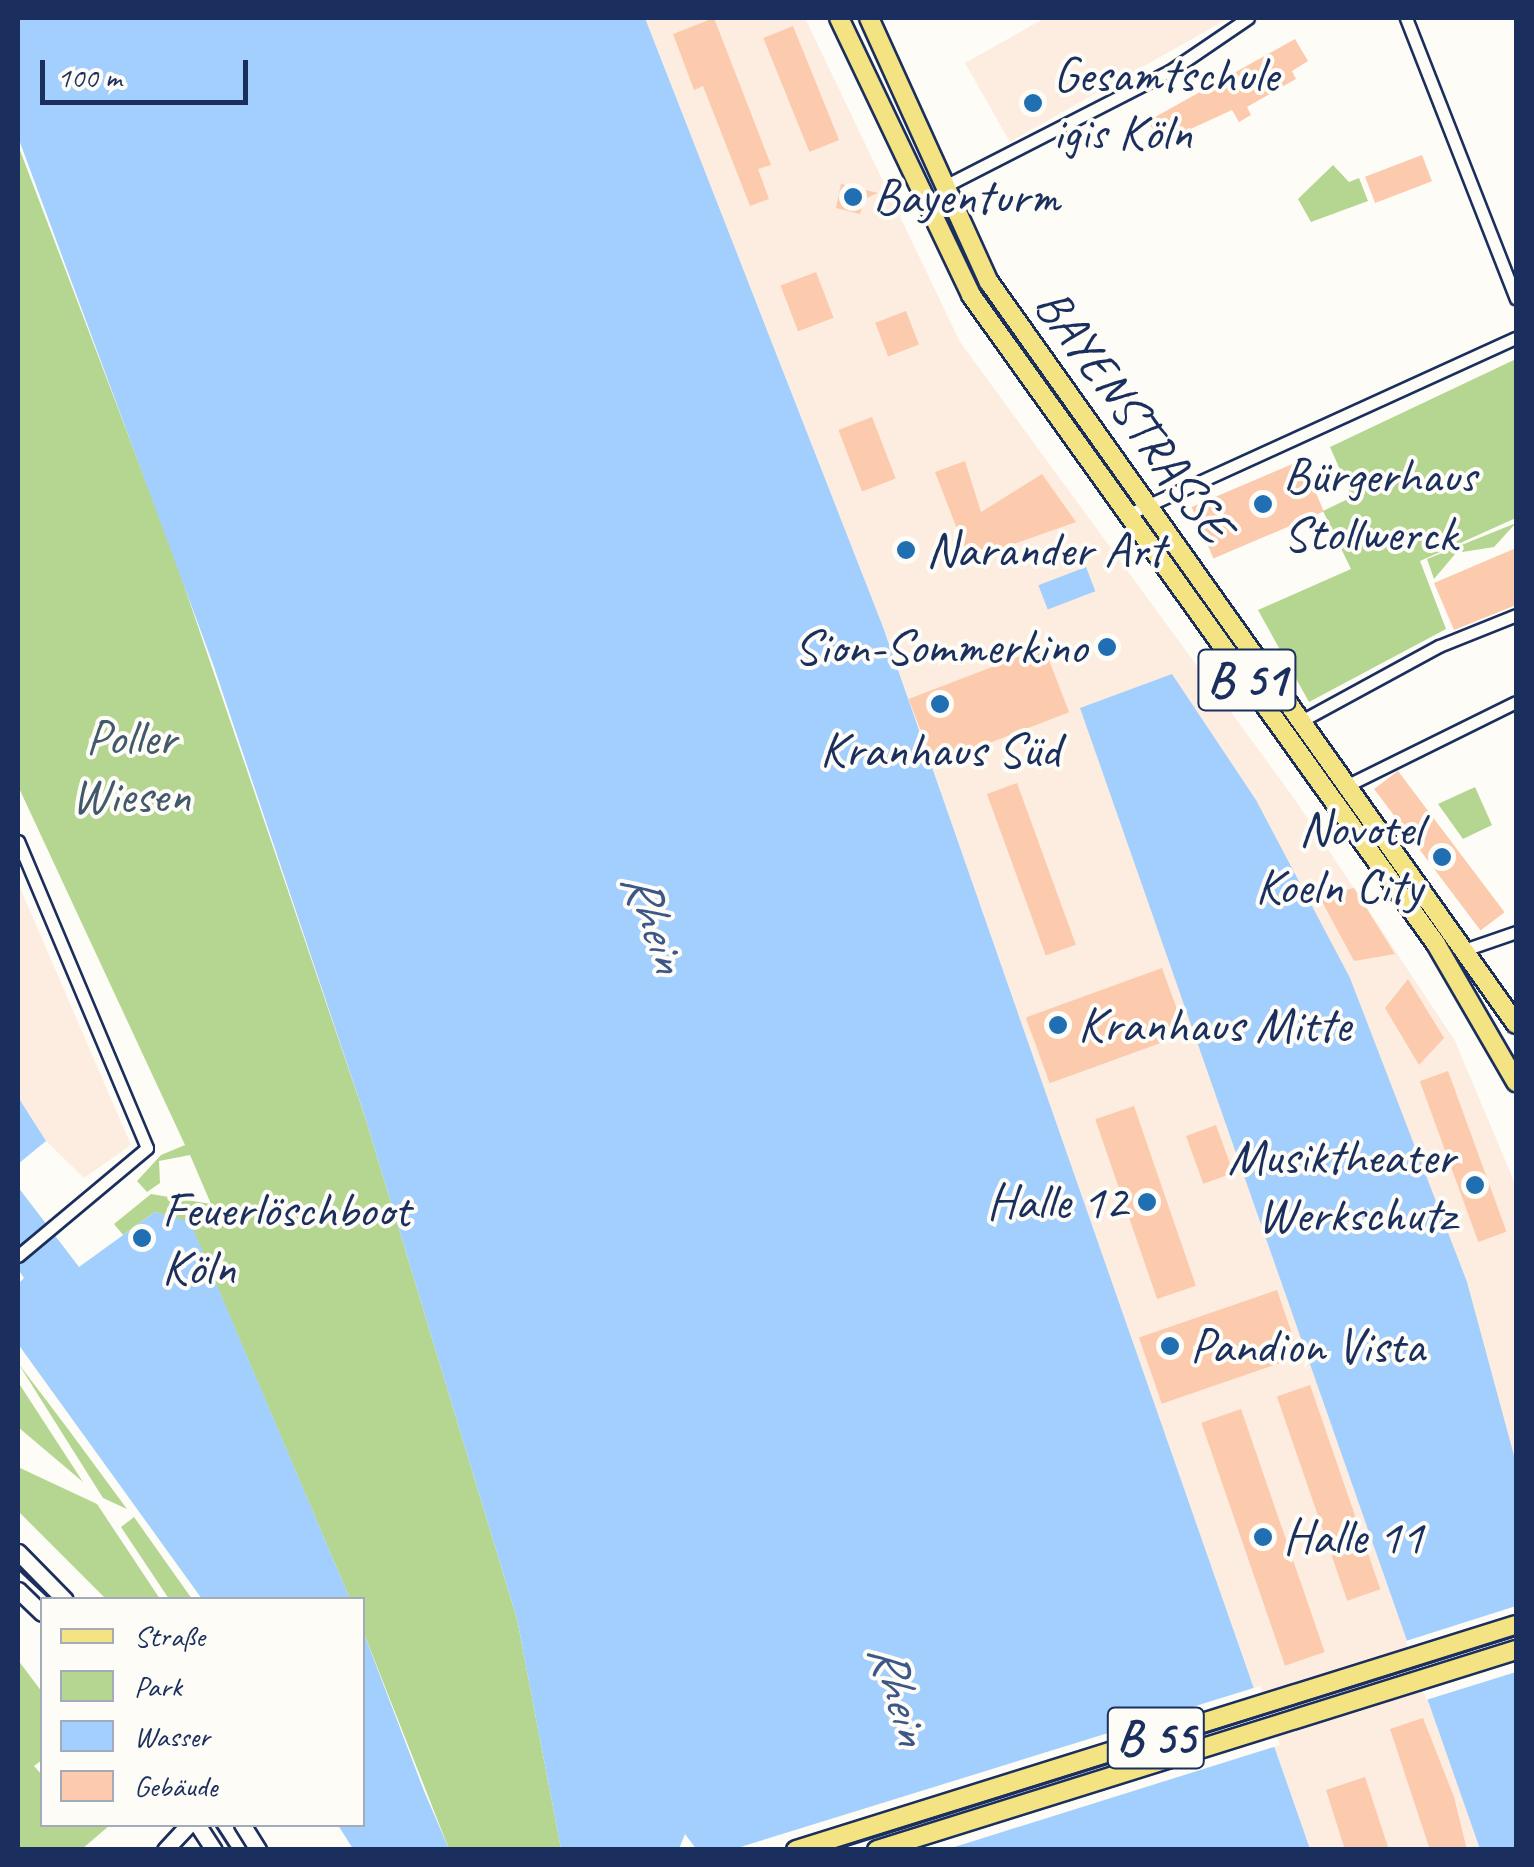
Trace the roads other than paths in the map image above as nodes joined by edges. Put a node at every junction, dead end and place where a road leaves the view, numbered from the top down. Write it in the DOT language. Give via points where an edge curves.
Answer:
graph roads {
  1 [pos="1248,18"];
  2 [pos="1406,18"];
  3 [pos="871,19"];
  4 [pos="843,24"];
  5 [pos="920,136"];
  6 [pos="898,146"];
  7 [pos="943,187"];
  8 [pos="1516,298"];
  9 [pos="1516,338"];
  10 [pos="1148,502"];
  11 [pos="1129,514"];
  12 [pos="1516,615"];
  13 [pos="1516,702"];
  14 [pos="1303,720"];
  15 [pos="1348,784"];
  16 [pos="18,841"];
  17 [pos="1516,932"];
  18 [pos="1466,949"];
  19 [pos="1486,975"];
  20 [pos="1459,979"];
  21 [pos="1516,1024"];
  22 [pos="1516,1082"];
  23 [pos="18,1256"];
  24 [pos="18,1552"];
  25 [pos="18,1590"];
  26 [pos="62,1597"];
  27 [pos="40,1612"];
  28 [pos="1516,1626"];
  29 [pos="1516,1650"];
  30 [pos="188,1827"];
  31 [pos="192,1827"];
  32 [pos="243,1827"];
  33 [pos="165,1849"];
  34 [pos="214,1850"];
  35 [pos="258,1850"];
  36 [pos="796,1850"];
  37 [pos="877,1850"];
  1 -- 7 [label="street" via="1170,71"];
  2 -- 8 [label="street"];
  3 -- 4 [label="main road, B 51"];
  3 -- 5 [label="main road, B 51"];
  4 -- 6 [label="main road, B 51"];
  5 -- 6 [label="main road" via="905,134"];
  5 -- 7 [label="main road, B 51"];
  6 -- 11 [label="main road, BAYENSTRASSE / B 51" via="997,334"];
  7 -- 10 [label="main road, BAYENSTRASSE / B 51" via="989,282"];
  9 -- 10 [label="street"];
  10 -- 11 [label="street"];
  10 -- 14 [label="main road, BAYENSTRASSE / B 51"];
  11 -- 20 [label="main road, BAYENSTRASSE / B 51"];
  12 -- 14 [label="street" via="1438,646"];
  13 -- 15 [label="street"];
  14 -- 15 [label="main road, BAYENSTRASSE / B 51"];
  15 -- 18 [label="main road, BAYENSTRASSE / B 51"];
  16 -- 23 [label="street" via="146,1141 141,1159"];
  17 -- 18 [label="street"];
  18 -- 19 [label="main road, BAYENSTRASSE / B 51"];
  19 -- 20 [label="main road"];
  19 -- 21 [label="main road, BAYENSTRASSE / B 51"];
  20 -- 22 [label="main road, BAYENSTRASSE / B 51"];
  24 -- 26 [label="main road"];
  25 -- 27 [label="main road"];
  28 -- 36 [label="main road, B 55"];
  29 -- 37 [label="main road, B 55"];
  30 -- 33 [label="main road"];
  31 -- 34 [label="main road"];
  32 -- 35 [label="main road"];
}
